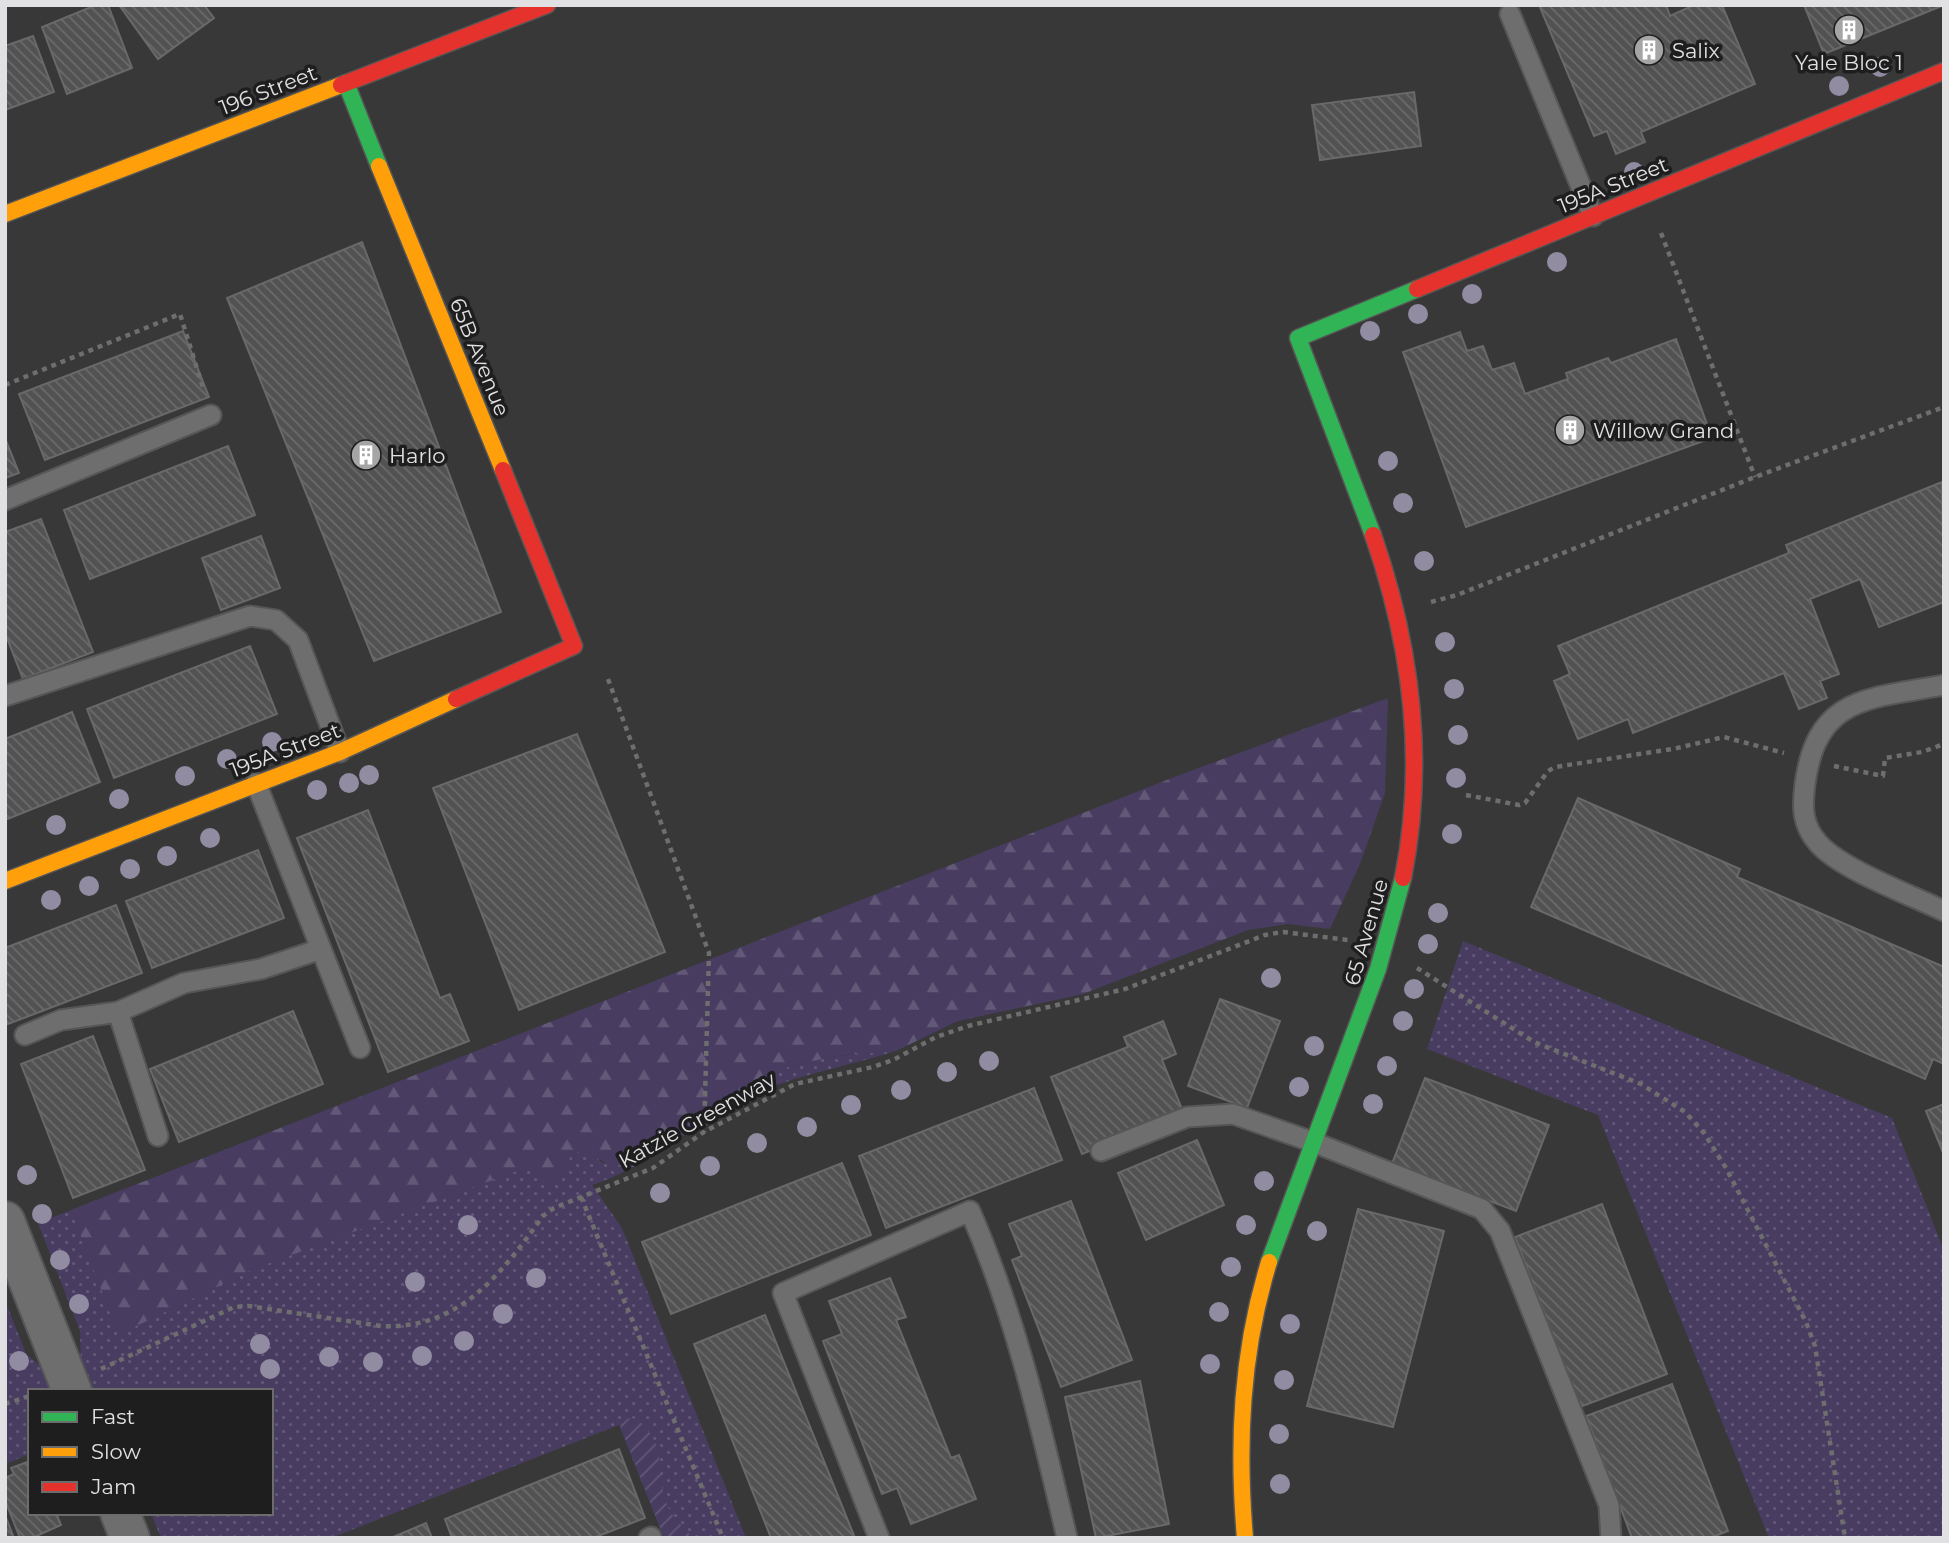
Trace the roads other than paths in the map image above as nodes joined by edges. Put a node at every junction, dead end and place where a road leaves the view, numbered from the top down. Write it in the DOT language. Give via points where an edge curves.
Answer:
graph roads {
  1 [pos="547,5"];
  2 [pos="1510,14"];
  3 [pos="1944,71"];
  4 [pos="346,83"];
  5 [pos="5,214"];
  6 [pos="1593,216"];
  7 [pos="1297,338"];
  8 [pos="211,415"];
  9 [pos="5,500"];
  10 [pos="574,646"];
  11 [pos="1944,685"];
  12 [pos="5,696"];
  13 [pos="340,752"];
  14 [pos="256,783"];
  15 [pos="5,881"];
  16 [pos="1944,912"];
  17 [pos="321,949"];
  18 [pos="118,1012"];
  19 [pos="25,1035"];
  20 [pos="360,1048"];
  21 [pos="158,1136"];
  22 [pos="1313,1142"];
  23 [pos="1101,1151"];
  24 [pos="5,1221"];
  25 [pos="85,1381"];
  26 [pos="121,1515"];
  27 [pos="130,1538"];
  28 [pos="879,1538"];
  29 [pos="1068,1538"];
  30 [pos="1245,1538"];
  31 [pos="1611,1538"];
  1 -- 4 [label="street, 196 Street"];
  2 -- 6 [label="lane"];
  3 -- 6 [label="street, 195A Street"];
  4 -- 5 [label="street, 196 Street"];
  4 -- 10 [label="street, 65B Avenue"];
  6 -- 7 [label="street, 195A Street"];
  7 -- 22 [label="street, 65 Avenue" via="1390,580 1405,643 1415,743 1411,835 1398,907 1373,988"];
  8 -- 9 [label="lane"];
  10 -- 13 [label="street, 195A Street"];
  11 -- 16 [label="lane" via="1873,698 1829,720 1816,735 1801,810 1818,844 1834,858"];
  12 -- 13 [label="lane" via="250,616 276,620 298,640"];
  13 -- 14 [label="street, 195A Street"];
  14 -- 15 [label="street, 195A Street"];
  14 -- 17 [label="lane"];
  17 -- 18 [label="lane" via="261,969 184,983"];
  17 -- 20 [label="lane"];
  18 -- 19 [label="lane" via="61,1020"];
  18 -- 21 [label="lane"];
  22 -- 23 [label="lane" via="1233,1114 1187,1117"];
  22 -- 30 [label="street, 65 Avenue" via="1261,1290 1249,1344 1238,1438"];
  22 -- 31 [label="lane" via="1482,1209 1500,1231 1609,1505"];
  24 -- 25 [label="street"];
  26 -- 27 [label="street"];
  28 -- 29 [label="lane" via="783,1293 970,1211 998,1274"];
}
